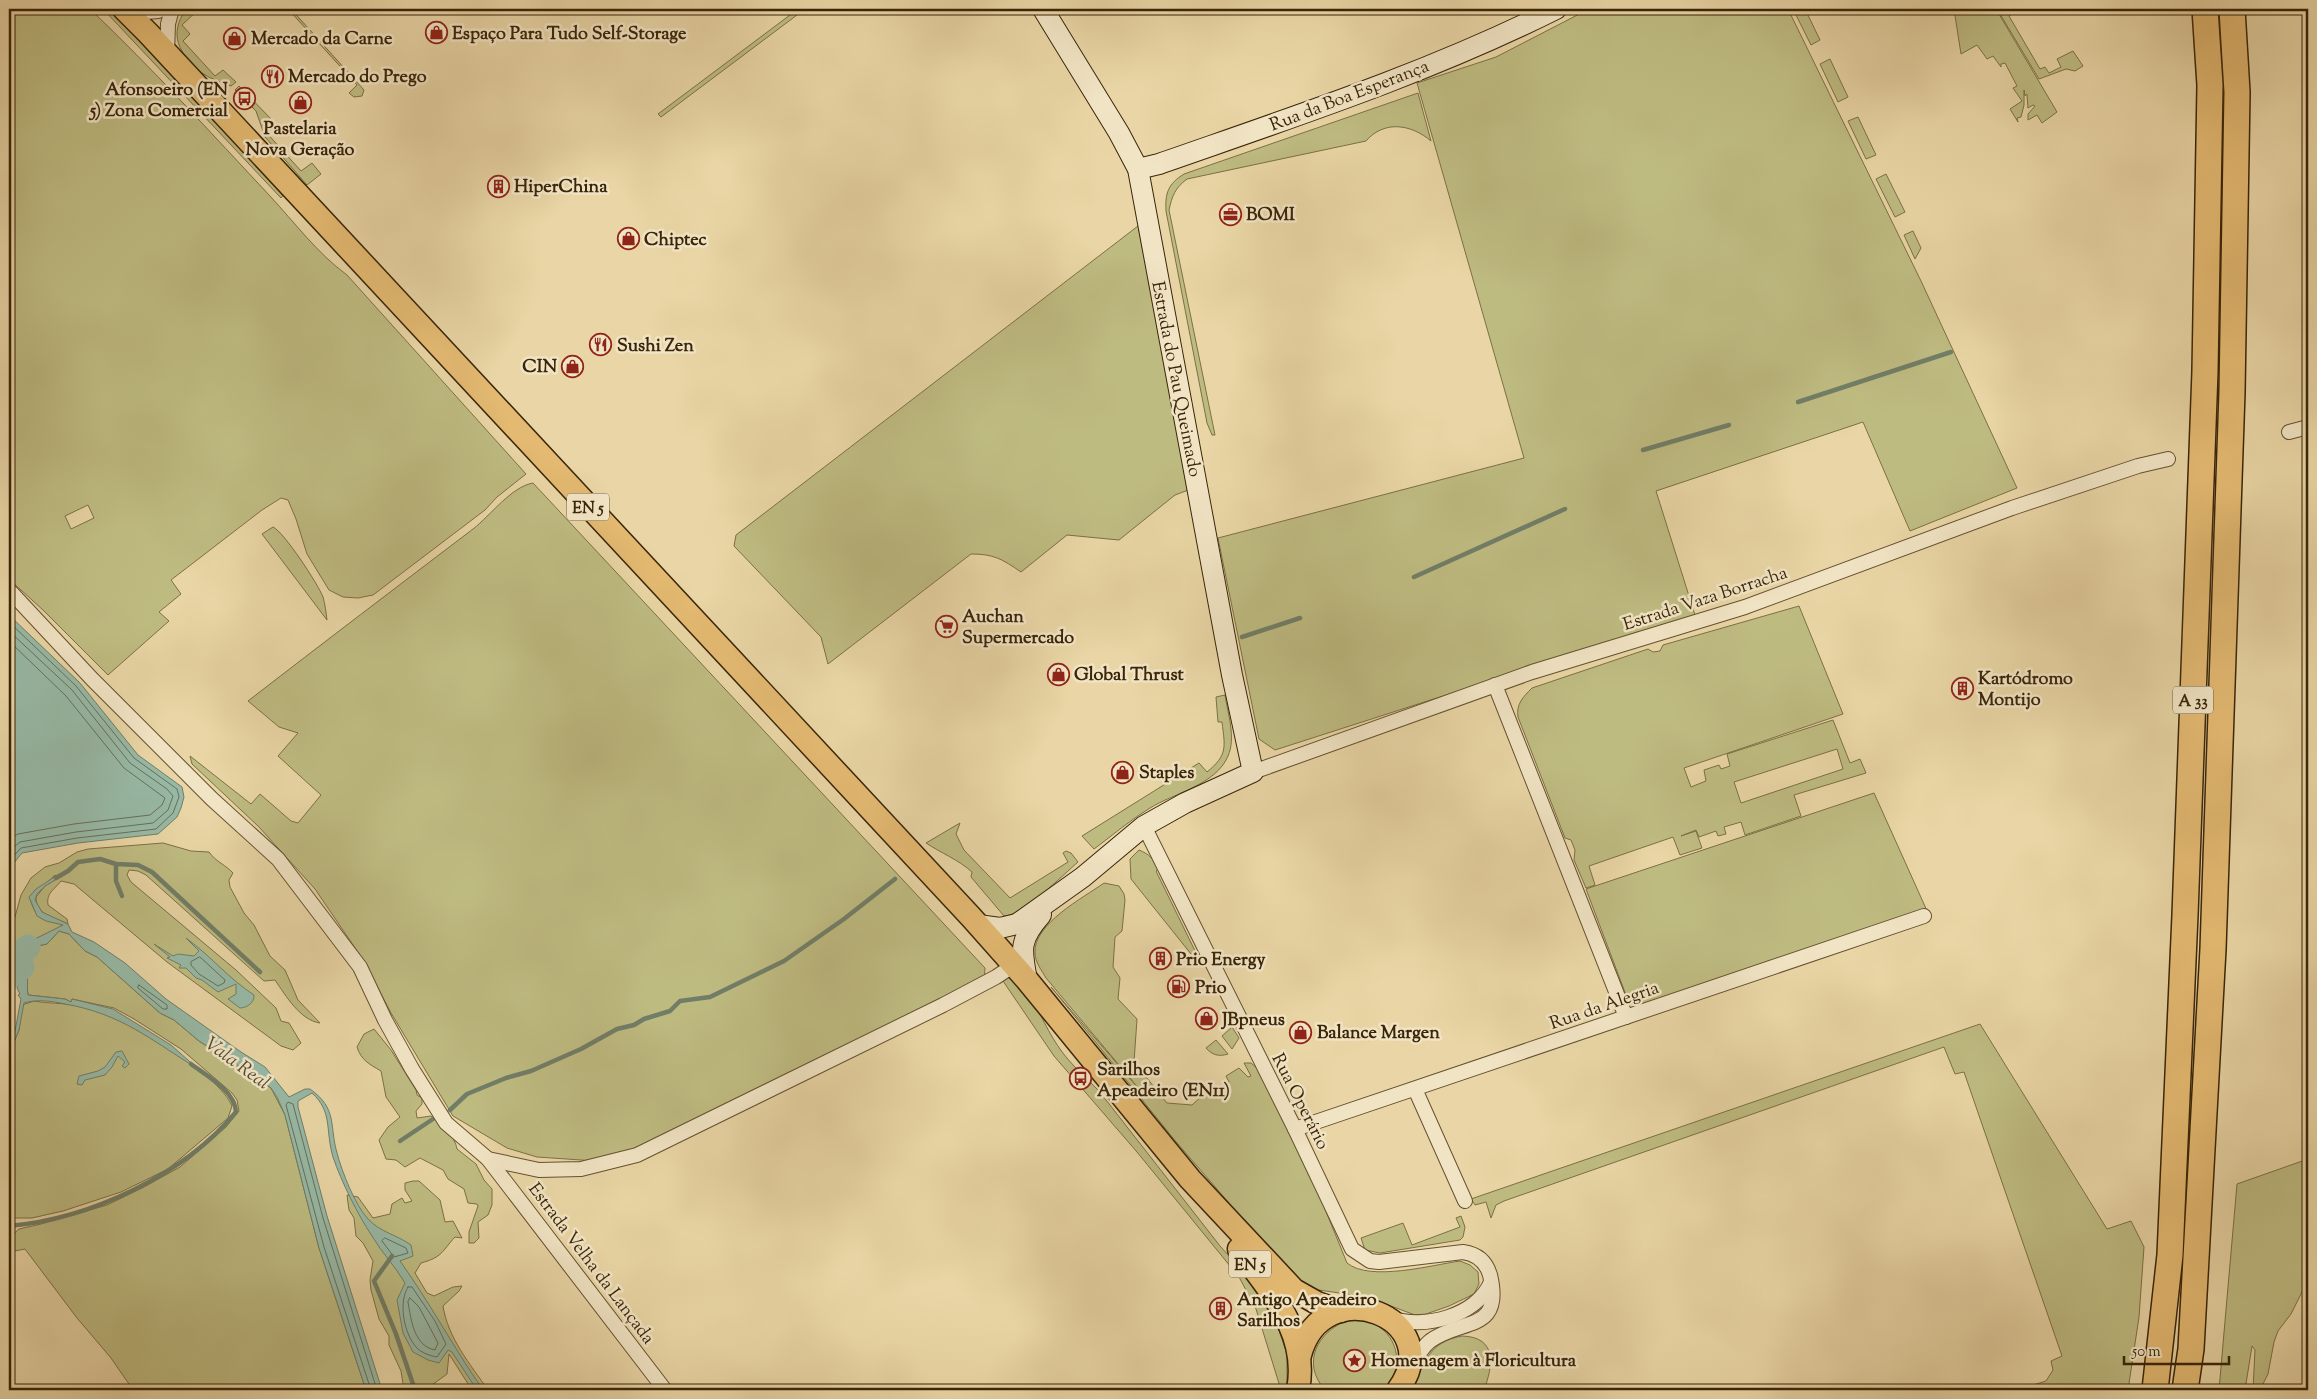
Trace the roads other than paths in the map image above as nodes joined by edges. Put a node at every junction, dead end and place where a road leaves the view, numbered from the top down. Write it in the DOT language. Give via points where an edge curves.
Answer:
graph roads {
  1 [pos="162,9"];
  2 [pos="172,9"];
  3 [pos="1042,9"];
  4 [pos="1556,9"];
  5 [pos="2205,9"];
  6 [pos="2232,9"];
  7 [pos="130,10"];
  8 [pos="167,53"];
  9 [pos="1138,169"];
  10 [pos="2308,427"];
  11 [pos="2290,432"];
  12 [pos="2168,459"];
  13 [pos="9,590"];
  14 [pos="1495,685"];
  15 [pos="1253,772"];
  16 [pos="1144,826"];
  17 [pos="1055,898"];
  18 [pos="1924,916"];
  19 [pos="978,925"];
  20 [pos="1021,973"];
  21 [pos="1626,1017"];
  22 [pos="1415,1089"];
  23 [pos="1295,1130"];
  24 [pos="488,1160"];
  25 [pos="1190,1179"];
  26 [pos="1465,1201"];
  27 [pos="1490,1282"];
  28 [pos="1341,1311"];
  29 [pos="1387,1316"];
  30 [pos="1302,1377"];
  31 [pos="1401,1386"];
  32 [pos="665,1390"];
  33 [pos="2155,1390"];
  34 [pos="2185,1390"];
  1 -- 7 [label="street" via="153,12"];
  2 -- 8 [label="street"];
  3 -- 9 [label="street, Estrada do Pau Queimado" via="1124,140"];
  4 -- 9 [label="street, Rua da Boa Esperança" via="1503,35 1381,85"];
  5 -- 33 [label="highway, A 33" via="2210,85 2205,361 2185,915 2170,1255"];
  6 -- 34 [label="highway, A 33" via="2237,92 2232,392 2213,949 2191,1349"];
  7 -- 8 [label="main road, EN 5"];
  8 -- 19 [label="main road, EN 5"];
  9 -- 15 [label="street, Estrada do Pau Queimado"];
  10 -- 11 [label="street"];
  12 -- 14 [label="street, Estrada Vaza Borracha" via="2012,508 1745,606"];
  13 -- 24 [label="street, Estrada Velha da Lançada" via="92,679 212,799 278,859 360,967 412,1069 446,1123"];
  14 -- 15 [label="street, Estrada Vaza Borracha"];
  14 -- 21 [label="street"];
  15 -- 16 [label="street" via="1184,803"];
  16 -- 17 [label="street"];
  16 -- 23 [label="street, Rua Operário"];
  17 -- 19 [label="street" via="1013,926"];
  17 -- 20 [label="street" via="1025,935"];
  18 -- 21 [label="street, Rua da Alegria"];
  19 -- 20 [label="main road, EN 5"];
  20 -- 24 [label="street" via="996,977 637,1155 581,1169 540,1170"];
  20 -- 25 [label="main road, EN 5"];
  21 -- 22 [label="street, Rua da Alegria"];
  22 -- 23 [label="street, Rua da Alegria"];
  22 -- 26 [label="street"];
  23 -- 27 [label="street, Rua Operário" via="1357,1254 1379,1262 1469,1253 1486,1265"];
  24 -- 32 [label="street, Estrada Velha da Lançada"];
  25 -- 28 [label="main road, EN 5" via="1294,1290"];
  25 -- 30 [label="main road, EN 5" via="1284,1314 1295,1335"];
  27 -- 29 [label="street" via="1482,1297 1473,1304 1437,1319 1416,1323"];
  27 -- 31 [label="street, Rua Operário" via="1494,1294 1488,1312 1470,1325 1431,1340"];
  28 -- 29 [label="main road, EN 5" via="1366,1310"];
  28 -- 30 [label="main road, EN 5" via="1329,1315 1314,1327 1304,1343"];
  29 -- 31 [label="main road" via="1400,1327 1408,1340 1410,1356"];
}
